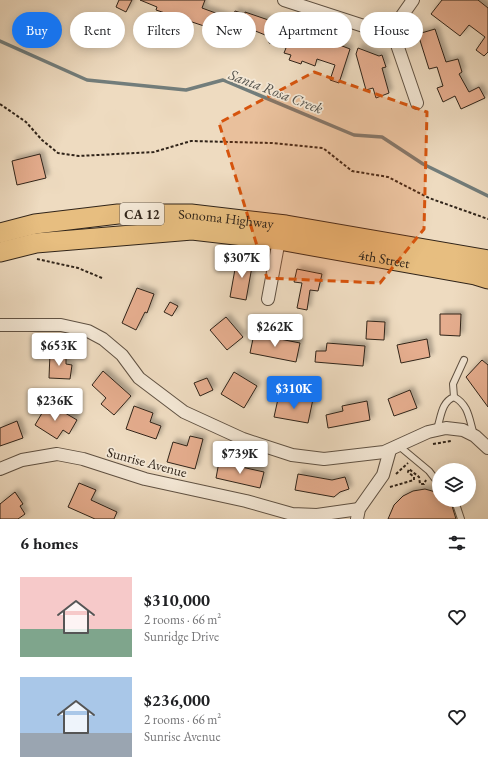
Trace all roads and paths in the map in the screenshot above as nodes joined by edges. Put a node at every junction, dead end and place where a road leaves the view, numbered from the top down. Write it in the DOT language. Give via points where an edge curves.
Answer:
graph roads {
  1 [pos="284,0"];
  2 [pos="413,0"];
  3 [pos="405,12"];
  4 [pos="360,25"];
  5 [pos="398,48"];
  6 [pos="417,103"];
  7 [pos="0,104"];
  8 [pos="488,219"];
  9 [pos="282,232"];
  10 [pos="0,233"];
  11 [pos="0,252"];
  12 [pos="32,258"];
  13 [pos="488,260"];
  14 [pos="102,278"];
  15 [pos="488,279"];
  16 [pos="268,299"];
  17 [pos="0,325"];
  18 [pos="464,360"];
  19 [pos="454,397"];
  20 [pos="437,430"];
  21 [pos="474,436"];
  22 [pos="454,440"];
  23 [pos="430,444"];
  24 [pos="394,448"];
  25 [pos="488,448"];
  26 [pos="413,465"];
  27 [pos="0,469"];
  28 [pos="396,474"];
  29 [pos="432,475"];
  30 [pos="426,477"];
  31 [pos="390,487"];
  32 [pos="457,507"];
  33 [pos="358,514"];
  34 [pos="460,519"];
  1 -- 4 [label="street"];
  2 -- 3 [label="street"];
  5 -- 6 [label="street"];
  7 -- 8 [label="path" via="26,122 58,153 79,156 154,152 191,141 272,142 322,148 352,171 388,177 429,198"];
  9 -- 10 [label="main road, Sonoma Highway / CA 12" via="191,214 118,214 35,224"];
  9 -- 11 [label="main road, Sonoma Highway / CA 12" via="192,230 36,243"];
  9 -- 13 [label="main road, 4th Street / CA 12"];
  9 -- 15 [label="main road, 4th Street / CA 12"];
  9 -- 16 [label="street"];
  12 -- 14 [label="path" via="78,268"];
  17 -- 24 [label="street" via="61,325 88,331 122,355 139,378 184,412 243,439 292,455 324,459"];
  18 -- 19 [label="lane" via="453,384"];
  19 -- 20 [label="lane" via="448,399 444,406"];
  19 -- 21 [label="lane" via="467,409"];
  20 -- 21 [label="street" via="463,430"];
  20 -- 24 [label="street"];
  21 -- 25 [label="street"];
  22 -- 23 [label="path"];
  24 -- 29 [label="lane"];
  24 -- 33 [label="street" via="383,474"];
  26 -- 28 [label="path" via="408,463"];
  27 -- 33 [label="street, Sunrise Avenue" via="22,460 57,454 84,459 145,479 292,514"];
  30 -- 31 [label="path" via="424,484 420,484 419,477 409,470 414,480"];
  32 -- 34 [label="lane"];
}
